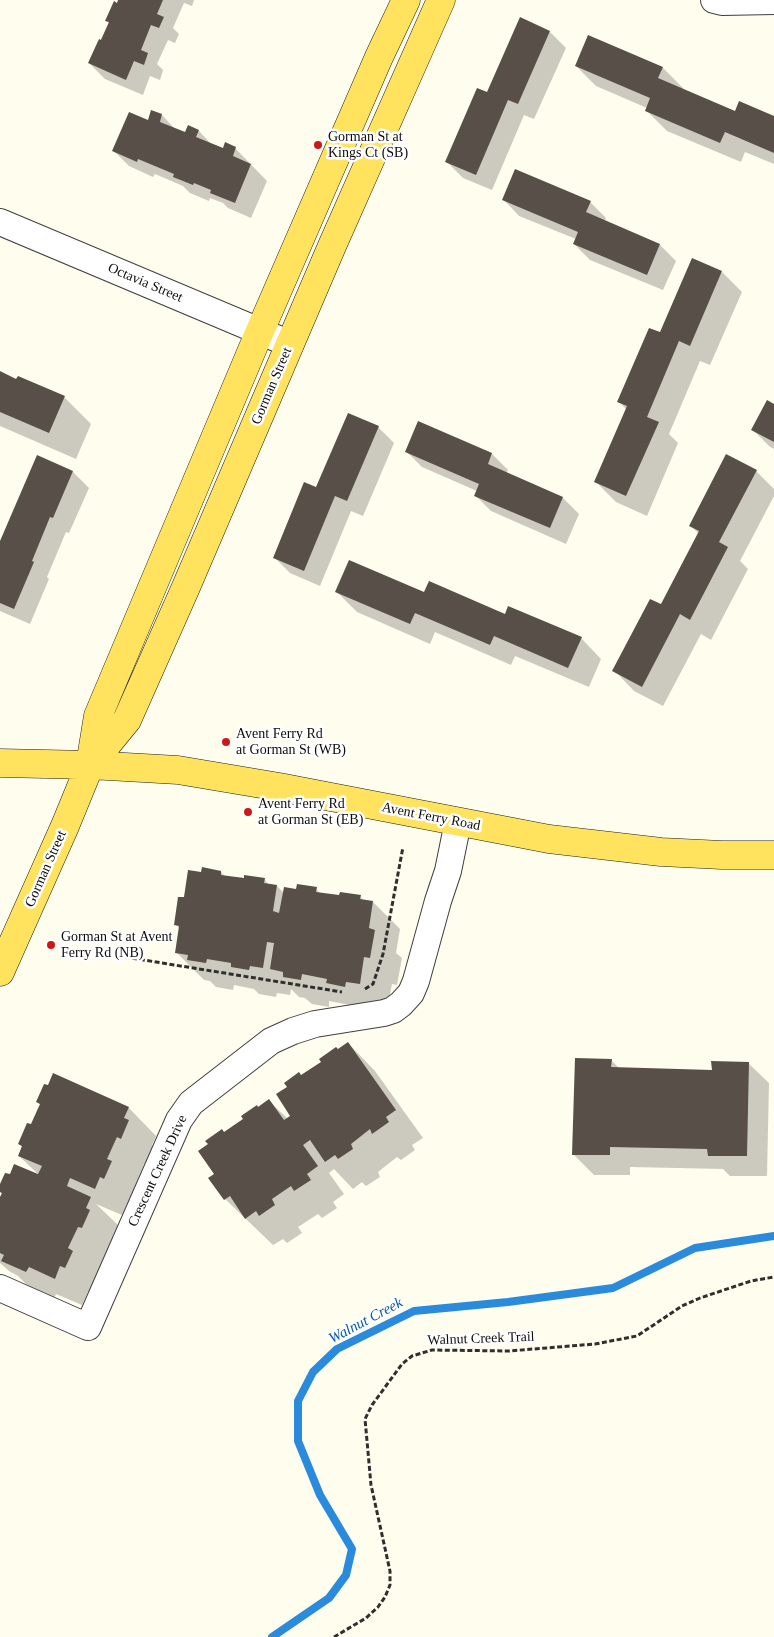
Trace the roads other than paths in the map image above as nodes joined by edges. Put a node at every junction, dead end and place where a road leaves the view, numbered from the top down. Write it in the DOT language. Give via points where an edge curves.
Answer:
graph roads {
  1 [pos="406,0"];
  2 [pos="441,0"];
  3 [pos="714,0"];
  4 [pos="774,1"];
  5 [pos="0,222"];
  6 [pos="260,331"];
  7 [pos="290,344"];
  8 [pos="0,763"];
  9 [pos="90,765"];
  10 [pos="458,822"];
  11 [pos="774,855"];
  12 [pos="0,972"];
  13 [pos="0,1288"];
  1 -- 6 [label="main road, Gorman Street" via="378,57"];
  2 -- 7 [label="main road, Gorman Street"];
  3 -- 4 [label="street"];
  5 -- 6 [label="street, Octavia Street"];
  6 -- 7 [label="street, Octavia Street"];
  6 -- 9 [label="main road, Gorman Street" via="98,716"];
  7 -- 9 [label="main road, Gorman Street" via="127,720"];
  8 -- 9 [label="main road, Avent Ferry Road"];
  9 -- 10 [label="main road, Avent Ferry Road" via="178,770"];
  9 -- 12 [label="main road, Gorman Street"];
  10 -- 11 [label="main road, Avent Ferry Road" via="549,839 661,852"];
  10 -- 13 [label="street, Crescent Creek Drive" via="448,870 410,993 402,1004 384,1013 315,1024 271,1041 191,1103 179,1120 88,1326"];
}
